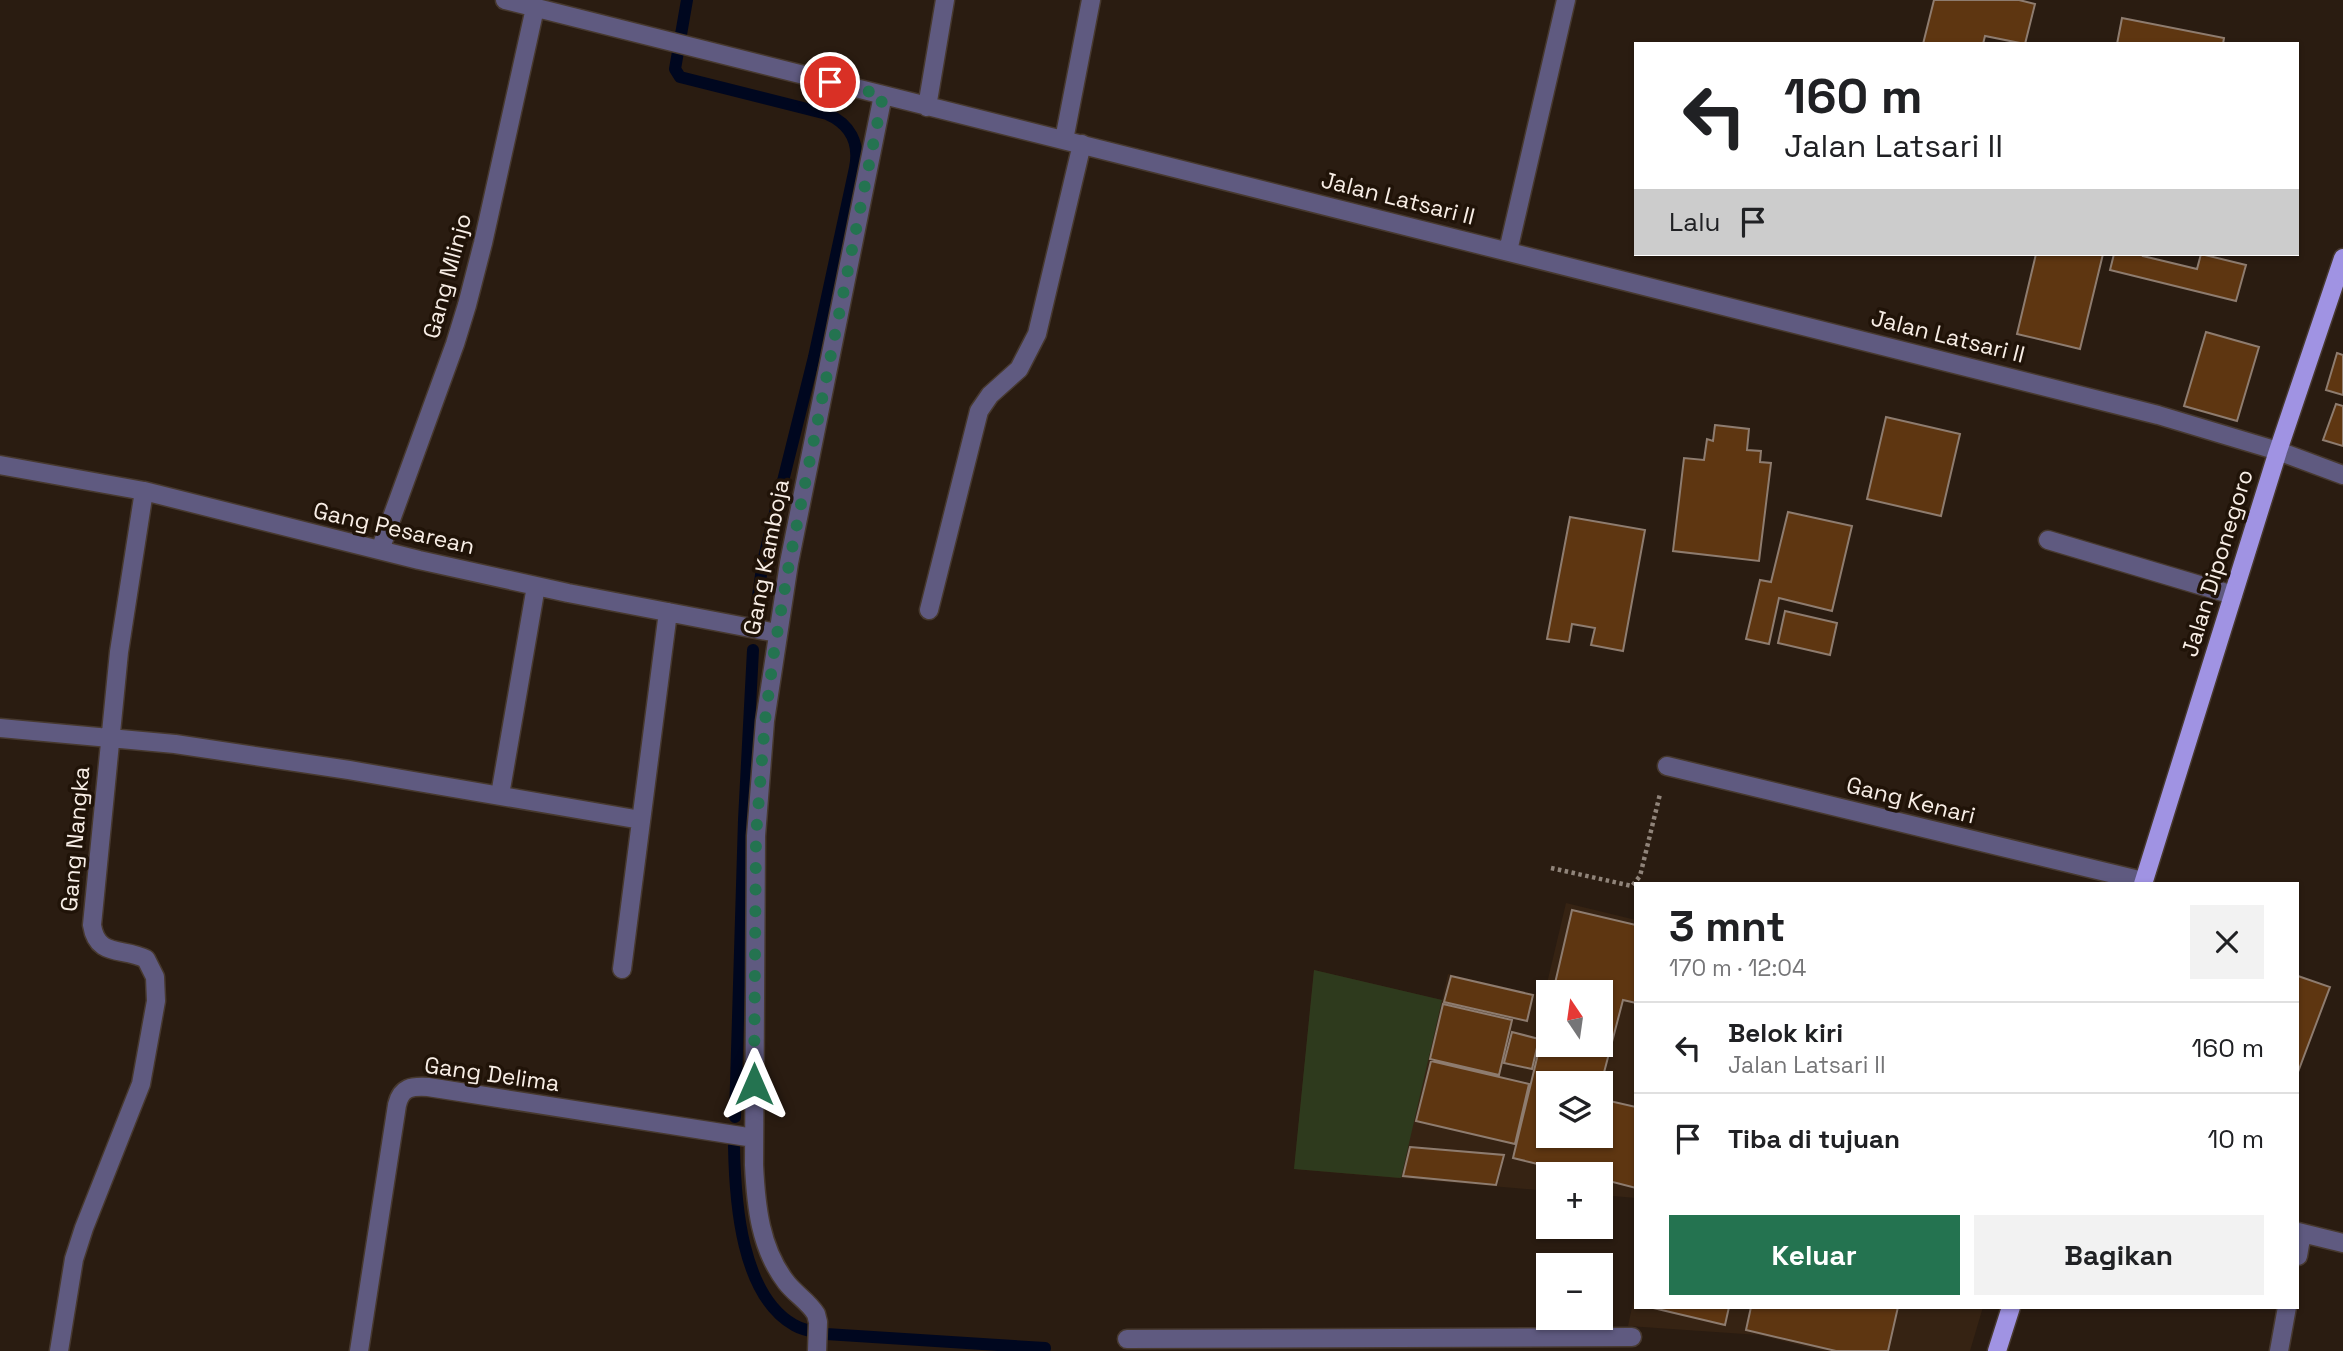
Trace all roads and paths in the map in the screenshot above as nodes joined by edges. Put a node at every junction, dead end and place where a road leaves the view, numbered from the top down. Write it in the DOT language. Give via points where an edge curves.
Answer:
graph roads {
  1 [pos="505,0"];
  2 [pos="945,0"];
  3 [pos="1091,0"];
  4 [pos="1566,0"];
  5 [pos="535,8"];
  6 [pos="883,95"];
  7 [pos="928,107"];
  8 [pos="1073,142"];
  9 [pos="1508,251"];
  10 [pos="2343,258"];
  11 [pos="2278,451"];
  12 [pos="0,465"];
  13 [pos="2343,475"];
  14 [pos="144,491"];
  15 [pos="2048,540"];
  16 [pos="380,550"];
  17 [pos="536,586"];
  18 [pos="2234,595"];
  19 [pos="929,610"];
  20 [pos="668,612"];
  21 [pos="777,633"];
  22 [pos="0,728"];
  23 [pos="109,737"];
  24 [pos="1667,766"];
  25 [pos="500,796"];
  26 [pos="641,820"];
  27 [pos="1551,868"];
  28 [pos="1636,882"];
  29 [pos="2139,882"];
  30 [pos="2143,882"];
  31 [pos="1634,884"];
  32 [pos="622,969"];
  33 [pos="754,1138"];
  34 [pos="2300,1232"];
  35 [pos="2343,1243"];
  36 [pos="2010,1309"];
  37 [pos="2287,1309"];
  38 [pos="1632,1337"];
  39 [pos="1127,1339"];
  40 [pos="1464,1344"];
  41 [pos="817,1349"];
  42 [pos="59,1351"];
  43 [pos="359,1351"];
  44 [pos="1997,1351"];
  45 [pos="2279,1351"];
  1 -- 5 [label="street, Jalan Latsari II"];
  2 -- 7 [label="street"];
  3 -- 8 [label="street"];
  4 -- 9 [label="street"];
  5 -- 6 [label="street, Jalan Latsari II"];
  5 -- 16 [label="street, Gang Mlinjo" via="467,305"];
  6 -- 7 [label="street, Jalan Latsari II"];
  6 -- 21 [label="street, Gang Kamboja"];
  7 -- 8 [label="street, Jalan Latsari II"];
  8 -- 9 [label="street, Jalan Latsari II"];
  8 -- 19 [label="street" via="1037,334 1019,369 979,411"];
  9 -- 11 [label="street, Jalan Latsari II" via="2145,411"];
  10 -- 11 [label="main road, Jalan Diponegoro"];
  11 -- 13 [label="street, Jalan Latsari II"];
  11 -- 18 [label="main road, Jalan Diponegoro"];
  12 -- 14 [label="street, Gang Pesarean"];
  14 -- 16 [label="street, Gang Pesarean"];
  14 -- 23 [label="street, Gang Nangka"];
  15 -- 18 [label="street"];
  16 -- 17 [label="street, Gang Pesarean"];
  17 -- 20 [label="street, Gang Pesarean"];
  17 -- 25 [label="street"];
  18 -- 30 [label="main road, Jalan Diponegoro"];
  20 -- 21 [label="street, Gang Pesarean"];
  20 -- 26 [label="street"];
  21 -- 33 [label="street, Gang Kamboja" via="756,836"];
  22 -- 23 [label="street"];
  23 -- 25 [label="street"];
  23 -- 42 [label="street, Gang Nangka" via="93,935 107,948 146,959 155,977 156,1001 137,1096 75,1259"];
  24 -- 28 [label="path"];
  24 -- 29 [label="street, Gang Kenari"];
  25 -- 26 [label="street"];
  26 -- 32 [label="street"];
  27 -- 31 [label="path"];
  33 -- 41 [label="street, Gang Kamboja" via="755,1191 763,1237 778,1271 812,1307 818,1322"];
  33 -- 43 [label="street, Gang Delima" via="410,1087 397,1105"];
  34 -- 35 [label="street"];
  36 -- 44 [label="main road"];
  37 -- 45 [label="street"];
  38 -- 40 [label="street"];
  39 -- 40 [label="street"];
}
